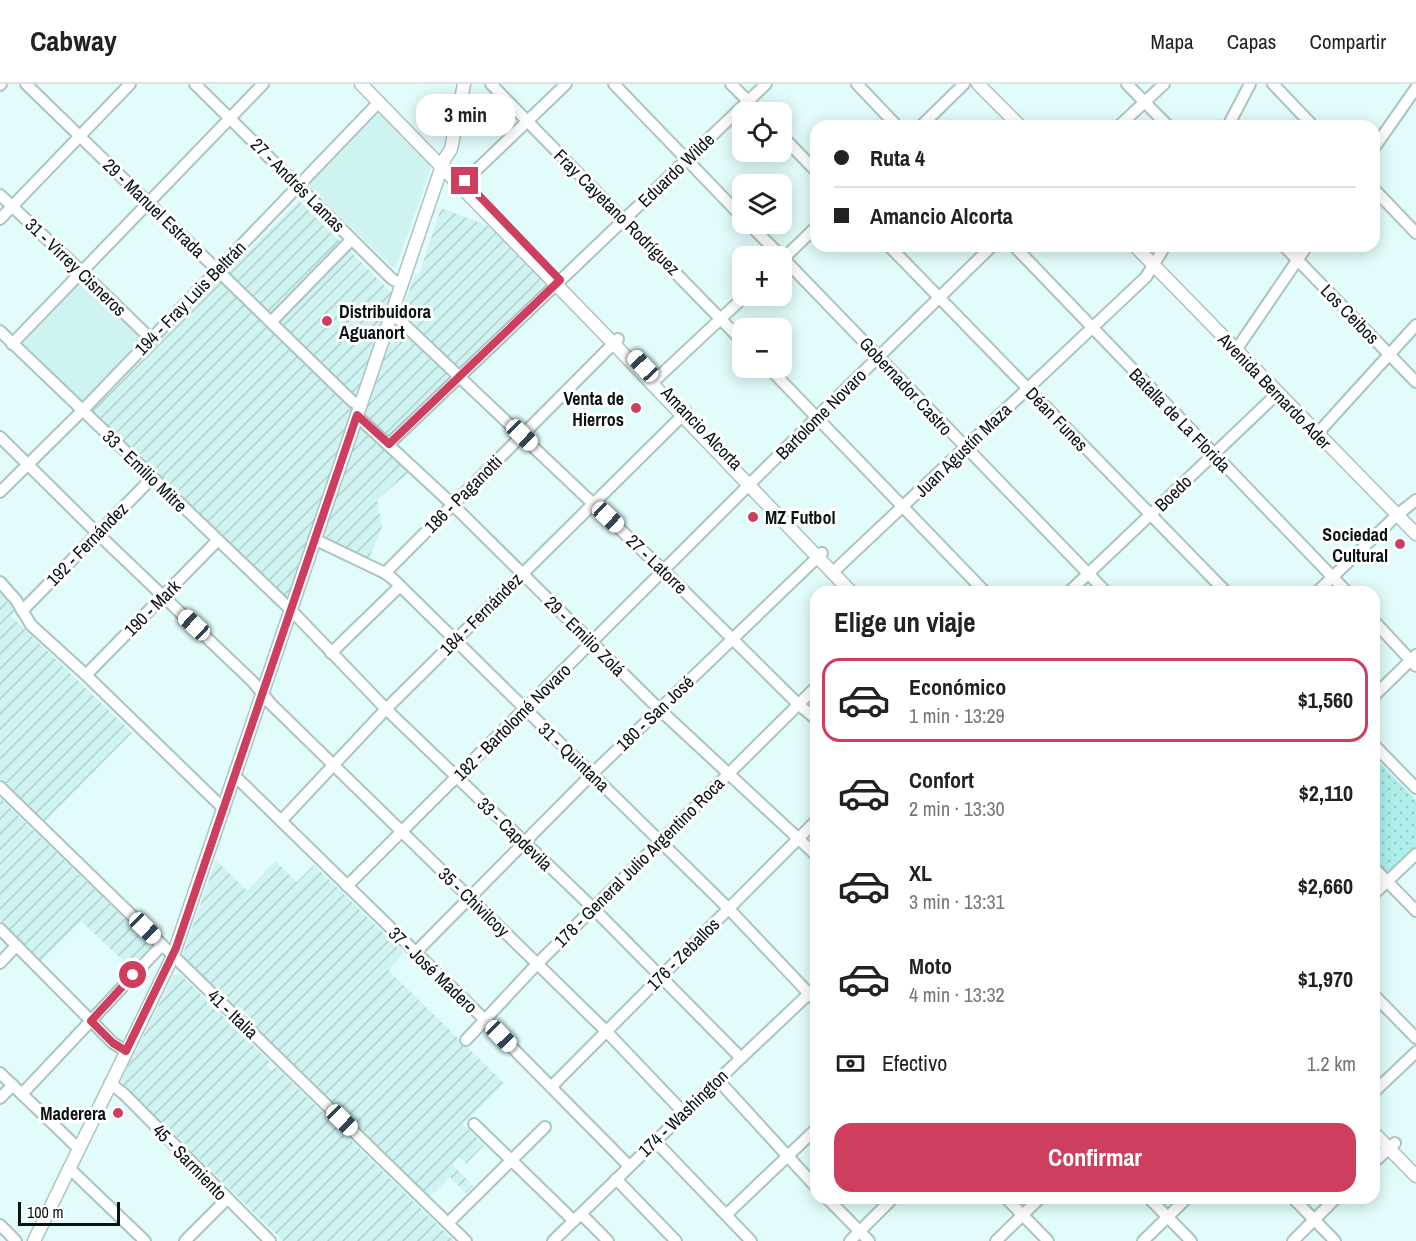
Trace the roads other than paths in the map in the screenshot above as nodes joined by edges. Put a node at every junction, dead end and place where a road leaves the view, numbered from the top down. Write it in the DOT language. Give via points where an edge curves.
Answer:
graph roads {
  1 [pos="26,84"];
  2 [pos="130,84"];
  3 [pos="195,84"];
  4 [pos="262,84"];
  5 [pos="456,84"];
  6 [pos="464,84"];
  7 [pos="491,84"];
  8 [pos="566,84"];
  9 [pos="614,84"];
  10 [pos="731,84"];
  11 [pos="766,84"];
  12 [pos="857,84"];
  13 [pos="964,84"];
  14 [pos="978,84"];
  15 [pos="1127,84"];
  16 [pos="1164,84"];
  17 [pos="1250,84"];
  18 [pos="1273,84"];
  19 [pos="366,85"];
  20 [pos="1416,88"];
  21 [pos="748,101"];
  22 [pos="378,103"];
  23 [pos="1145,103"];
  24 [pos="230,117"];
  25 [pos="891,120"];
  26 [pos="927,120"];
  27 [pos="1014,120"];
  28 [pos="1126,120"];
  29 [pos="1162,120"];
  30 [pos="1231,120"];
  31 [pos="1307,120"];
  32 [pos="527,121"];
  33 [pos="80,137"];
  34 [pos="1380,139"];
  35 [pos="792,146"];
  36 [pos="687,160"];
  37 [pos="443,163"];
  38 [pos="810,165"];
  39 [pos="465,181"];
  40 [pos="298,184"];
  41 [pos="0,195"];
  42 [pos="1380,195"];
  43 [pos="150,203"];
  44 [pos="12,207"];
  45 [pos="732,207"];
  46 [pos="0,219"];
  47 [pos="625,219"];
  48 [pos="810,232"];
  49 [pos="1416,233"];
  50 [pos="759,234"];
  51 [pos="352,239"];
  52 [pos="770,246"];
  53 [pos="792,249"];
  54 [pos="895,252"];
  55 [pos="986,252"];
  56 [pos="1020,252"];
  57 [pos="1141,252"];
  58 [pos="1162,252"];
  59 [pos="1290,252"];
  60 [pos="1303,252"];
  61 [pos="1298,260"];
  62 [pos="1154,266"];
  63 [pos="792,268"];
  64 [pos="218,269"];
  65 [pos="82,272"];
  66 [pos="558,283"];
  67 [pos="401,284"];
  68 [pos="939,298"];
  69 [pos="735,306"];
  70 [pos="392,313"];
  71 [pos="721,319"];
  72 [pos="272,321"];
  73 [pos="1416,325"];
  74 [pos="1091,328"];
  75 [pos="732,331"];
  76 [pos="5,339"];
  77 [pos="151,339"];
  78 [pos="615,341"];
  79 [pos="1236,350"];
  80 [pos="1389,355"];
  81 [pos="879,357"];
  82 [pos="460,375"];
  83 [pos="779,378"];
  84 [pos="653,382"];
  85 [pos="1416,382"];
  86 [pos="1027,388"];
  87 [pos="1278,393"];
  88 [pos="82,411"];
  89 [pos="358,411"];
  90 [pos="684,414"];
  91 [pos="817,417"];
  92 [pos="1317,434"];
  93 [pos="522,435"];
  94 [pos="0,437"];
  95 [pos="389,444"];
  96 [pos="965,448"];
  97 [pos="1213,454"];
  98 [pos="28,465"];
  99 [pos="152,478"];
  100 [pos="752,484"];
  101 [pos="0,492"];
  102 [pos="1416,500"];
  103 [pos="594,503"];
  104 [pos="452,504"];
  105 [pos="903,507"];
  106 [pos="1150,515"];
  107 [pos="1397,515"];
  108 [pos="97,533"];
  109 [pos="1416,534"];
  110 [pos="314,540"];
  111 [pos="218,541"];
  112 [pos="820,555"];
  113 [pos="664,570"];
  114 [pos="835,571"];
  115 [pos="385,573"];
  116 [pos="521,573"];
  117 [pos="1088,574"];
  118 [pos="1332,577"];
  119 [pos="0,582"];
  120 [pos="400,586"];
  121 [pos="846,586"];
  122 [pos="853,586"];
  123 [pos="980,586"];
  124 [pos="1075,586"];
  125 [pos="1100,586"];
  126 [pos="1220,586"];
  127 [pos="1323,586"];
  128 [pos="1341,586"];
  129 [pos="164,597"];
  130 [pos="290,609"];
  131 [pos="22,611"];
  132 [pos="1380,627"];
  133 [pos="732,638"];
  134 [pos="455,641"];
  135 [pos="591,643"];
  136 [pos="331,654"];
  137 [pos="1414,660"];
  138 [pos="86,675"];
  139 [pos="1380,691"];
  140 [pos="262,693"];
  141 [pos="810,693"];
  142 [pos="798,704"];
  143 [pos="386,709"];
  144 [pos="525,709"];
  145 [pos="659,709"];
  146 [pos="810,714"];
  147 [pos="1380,751"];
  148 [pos="333,764"];
  149 [pos="728,773"];
  150 [pos="592,774"];
  151 [pos="235,776"];
  152 [pos="456,777"];
  153 [pos="0,787"];
  154 [pos="1416,788"];
  155 [pos="224,809"];
  156 [pos="281,820"];
  157 [pos="810,827"];
  158 [pos="401,832"];
  159 [pos="799,838"];
  160 [pos="524,842"];
  161 [pos="661,842"];
  162 [pos="810,849"];
  163 [pos="1416,854"];
  164 [pos="1380,874"];
  165 [pos="1387,881"];
  166 [pos="347,886"];
  167 [pos="1380,888"];
  168 [pos="470,898"];
  169 [pos="593,908"];
  170 [pos="728,908"];
  171 [pos="1416,911"];
  172 [pos="0,929"];
  173 [pos="162,945"];
  174 [pos="16,946"];
  175 [pos="415,953"];
  176 [pos="173,956"];
  177 [pos="0,963"];
  178 [pos="537,964"];
  179 [pos="660,977"];
  180 [pos="810,990"];
  181 [pos="810,998"];
  182 [pos="1380,1001"];
  183 [pos="484,1019"];
  184 [pos="91,1021"];
  185 [pos="606,1031"];
  186 [pos="1416,1038"];
  187 [pos="466,1040"];
  188 [pos="126,1051"];
  189 [pos="1416,1052"];
  190 [pos="741,1058"];
  191 [pos="0,1073"];
  192 [pos="718,1080"];
  193 [pos="110,1083"];
  194 [pos="13,1085"];
  195 [pos="1380,1086"];
  196 [pos="551,1087"];
  197 [pos="22,1094"];
  198 [pos="0,1098"];
  199 [pos="684,1113"];
  200 [pos="474,1124"];
  201 [pos="544,1127"];
  202 [pos="1380,1130"];
  203 [pos="810,1135"];
  204 [pos="1380,1137"];
  205 [pos="655,1141"];
  206 [pos="1392,1145"];
  207 [pos="78,1148"];
  208 [pos="1380,1156"];
  209 [pos="788,1157"];
  210 [pos="511,1159"];
  211 [pos="1416,1164"];
  212 [pos="629,1166"];
  213 [pos="69,1168"];
  214 [pos="1416,1176"];
  215 [pos="616,1179"];
  216 [pos="810,1181"];
  217 [pos="227,1199"];
  218 [pos="833,1204"];
  219 [pos="887,1204"];
  220 [pos="1012,1204"];
  221 [pos="1034,1204"];
  222 [pos="1155,1204"];
  223 [pos="1181,1204"];
  224 [pos="1299,1204"];
  225 [pos="1330,1204"];
  226 [pos="727,1214"];
  227 [pos="1023,1216"];
  228 [pos="577,1217"];
  229 [pos="1167,1217"];
  230 [pos="1314,1220"];
  231 [pos="448,1223"];
  232 [pos="0,1226"];
  233 [pos="860,1232"];
  234 [pos="16,1241"];
  235 [pos="34,1241"];
  236 [pos="145,1241"];
  237 [pos="185,1241"];
  238 [pos="270,1241"];
  239 [pos="466,1241"];
  240 [pos="553,1241"];
  241 [pos="608,1241"];
  242 [pos="676,1241"];
  243 [pos="751,1241"];
  244 [pos="850,1241"];
  245 [pos="868,1241"];
  246 [pos="996,1241"];
  247 [pos="1048,1241"];
  248 [pos="1143,1241"];
  249 [pos="1191,1241"];
  250 [pos="1293,1241"];
  251 [pos="1335,1241"];
  1 -- 33 [label="street, 29 - Manuel Estrada"];
  2 -- 33 [label="street"];
  3 -- 24 [label="street, 27 - Andrés Lamas"];
  4 -- 24 [label="street"];
  5 -- 37 [label="main road"];
  6 -- 37 [label="main road" via="451,148"];
  7 -- 32 [label="street, Fray Cayetano Rodríguez"];
  8 -- 32 [label="street"];
  9 -- 36 [label="street"];
  10 -- 21 [label="street"];
  11 -- 21 [label="street, Eduardo Wilde"];
  12 -- 25 [label="street"];
  13 -- 26 [label="street"];
  14 -- 27 [label="main road"];
  15 -- 23 [label="street"];
  16 -- 23 [label="street"];
  17 -- 30 [label="street"];
  18 -- 31 [label="street"];
  19 -- 22 [label="main road"];
  19 -- 37 [label="main road"];
  20 -- 34 [label="street"];
  21 -- 36 [label="street, Eduardo Wilde"];
  22 -- 37 [label="main road"];
  22 -- 40 [label="street, 194 - Fray Luis Beltrán"];
  23 -- 28 [label="street"];
  23 -- 29 [label="street"];
  24 -- 40 [label="street, 27 - Andrés Lamas"];
  24 -- 43 [label="street"];
  32 -- 39 [label="street"];
  32 -- 47 [label="street, Fray Cayetano Rodríguez"];
  33 -- 43 [label="street, 29 - Manuel Estrada"];
  33 -- 44 [label="street"];
  35 -- 38 [label="street"];
  36 -- 45 [label="street"];
  36 -- 47 [label="street, Eduardo Wilde"];
  37 -- 39 [label="main road"];
  37 -- 66 [label="main road"];
  37 -- 67 [label="main road"];
  39 -- 66 [label="main road"];
  40 -- 51 [label="street, 27 - Andrés Lamas"];
  40 -- 64 [label="street, 194 - Fray Luis Beltrán"];
  41 -- 44 [label="street, 31 - Virrey Cisneros"];
  42 -- 49 [label="street"];
  43 -- 64 [label="street, 29 - Manuel Estrada"];
  43 -- 65 [label="street"];
  44 -- 46 [label="street"];
  44 -- 65 [label="street, 31 - Virrey Cisneros"];
  47 -- 66 [label="street, Eduardo Wilde"];
  47 -- 71 [label="street, Fray Cayetano Rodríguez"];
  48 -- 53 [label="street"];
  50 -- 52 [label="street, Gobernador Castro"];
  51 -- 67 [label="street, 27 - Andrés Lamas"];
  51 -- 72 [label="street"];
  54 -- 68 [label="street, Déan Funes"];
  55 -- 68 [label="street, Bartolome Novaro"];
  56 -- 74 [label="street, Batalla de La Florida"];
  57 -- 62 [label="main road, Avenida Bernardo Ader"];
  58 -- 62 [label="street, Juan Agustín Maza"];
  59 -- 61 [label="street, Los Ceibos"];
  60 -- 61 [label="street"];
  61 -- 79 [label="street"];
  61 -- 80 [label="street, Los Ceibos"];
  62 -- 74 [label="street, Juan Agustín Maza"];
  62 -- 79 [label="main road, Avenida Bernardo Ader"];
  63 -- 81 [label="street, Gobernador Castro"];
  64 -- 72 [label="street, 29 - Manuel Estrada"];
  64 -- 77 [label="street, 194 - Fray Luis Beltrán"];
  65 -- 76 [label="street"];
  65 -- 77 [label="street, 31 - Virrey Cisneros"];
  66 -- 78 [label="main road"];
  66 -- 82 [label="street, Eduardo Wilde"];
  67 -- 70 [label="main road"];
  68 -- 81 [label="street, Bartolome Novaro"];
  68 -- 86 [label="street, Déan Funes"];
  69 -- 71 [label="street"];
  70 -- 82 [label="street, 27 - Latorre"];
  70 -- 89 [label="main road"];
  71 -- 75 [label="street, Fray Cayetano Rodríguez"];
  71 -- 84 [label="street"];
  72 -- 89 [label="street, 29 - Manuel Estrada"];
  73 -- 80 [label="street"];
  74 -- 86 [label="street, Juan Agustín Maza"];
  74 -- 97 [label="street, Batalla de La Florida"];
  76 -- 88 [label="street, 33 - Emilio Mitre"];
  77 -- 88 [label="street, 194 - Fray Luis Beltrán"];
  78 -- 84 [label="main road"];
  78 -- 93 [label="street, 186 - Paganotti"];
  79 -- 87 [label="main road, Avenida Bernardo Ader"];
  80 -- 85 [label="street, Los Ceibos"];
  80 -- 92 [label="street"];
  81 -- 91 [label="street, Bartolome Novaro"];
  81 -- 96 [label="street, Gobernador Castro"];
  82 -- 93 [label="street, 27 - Latorre"];
  82 -- 95 [label="street, Eduardo Wilde"];
  83 -- 91 [label="street"];
  84 -- 90 [label="main road"];
  86 -- 96 [label="street, Juan Agustín Maza"];
  86 -- 106 [label="street, Déan Funes"];
  87 -- 92 [label="main road, Avenida Bernardo Ader"];
  87 -- 97 [label="street, Boedo"];
  88 -- 98 [label="street, 194 - Fray Luis Beltrán"];
  88 -- 99 [label="street, 33 - Emilio Mitre"];
  89 -- 95 [label="street, 29 - Emilio Zolá"];
  89 -- 110 [label="main road"];
  90 -- 100 [label="main road"];
  90 -- 103 [label="street, 184 - Fernández"];
  91 -- 100 [label="street, Bartolome Novaro"];
  91 -- 105 [label="street"];
  92 -- 107 [label="main road, Avenida Bernardo Ader"];
  93 -- 103 [label="street, 27 - Latorre"];
  93 -- 104 [label="street, 186 - Paganotti"];
  94 -- 98 [label="street, 35 - Chivilcoy"];
  95 -- 104 [label="street, 29 - Emilio Zolá"];
  96 -- 105 [label="street, Juan Agustín Maza"];
  96 -- 117 [label="street, Gobernador Castro"];
  97 -- 106 [label="street, Boedo"];
  97 -- 118 [label="street, Batalla de La Florida"];
  98 -- 101 [label="street, 194 - Fray Luis Beltrán"];
  98 -- 108 [label="street, 35 - Chivilcoy"];
  99 -- 108 [label="street, 192 - Fernández"];
  99 -- 111 [label="street, 33 - Emilio Mitre"];
  100 -- 112 [label="main road"];
  100 -- 113 [label="street, 182 - Bartolomé Novaro"];
  102 -- 107 [label="street"];
  103 -- 113 [label="street, 27 - Latorre"];
  103 -- 116 [label="street, 184 - Fernández"];
  104 -- 115 [label="street, 186 - Paganotti"];
  104 -- 116 [label="street, 29 - Emilio Zolá"];
  105 -- 114 [label="street, Juan Agustín Maza"];
  105 -- 123 [label="street"];
  106 -- 117 [label="street, Boedo"];
  106 -- 126 [label="street, Déan Funes"];
  107 -- 109 [label="main road, Avenida Bernardo Ader"];
  107 -- 118 [label="street"];
  108 -- 129 [label="street, 35 - Chivilcoy"];
  108 -- 131 [label="street, 192 - Fernández"];
  110 -- 115 [label="street, 31 - Quintana"];
  110 -- 130 [label="main road"];
  111 -- 129 [label="street, 190 - Mark"];
  111 -- 130 [label="street, 33 - Emilio Mitre"];
  112 -- 114 [label="main road"];
  112 -- 133 [label="street, 180 - San José"];
  113 -- 133 [label="street, 27 - Latorre"];
  113 -- 135 [label="street, 182 - Bartolomé Novaro"];
  114 -- 121 [label="main road"];
  114 -- 122 [label="main road"];
  115 -- 120 [label="street, 31 - Quintana"];
  116 -- 134 [label="street, 184 - Fernández"];
  116 -- 135 [label="street, 29 - Emilio Zolá"];
  117 -- 124 [label="street, Boedo"];
  117 -- 125 [label="street, Gobernador Castro"];
  118 -- 127 [label="street"];
  118 -- 128 [label="street, Batalla de La Florida"];
  119 -- 131 [label="street"];
  120 -- 134 [label="street, 31 - Quintana"];
  120 -- 136 [label="street"];
  129 -- 138 [label="street, 190 - Mark"];
  129 -- 140 [label="street, 35 - Chivilcoy"];
  130 -- 136 [label="street, 33 - Capdevila"];
  130 -- 140 [label="main road"];
  131 -- 138 [label="street" via="31,625"];
  132 -- 137 [label="street"];
  133 -- 142 [label="street, 27 - Latorre"];
  133 -- 145 [label="street, 180 - San José"];
  134 -- 143 [label="street, 184 - Fernández"];
  134 -- 144 [label="street, 31 - Quintana"];
  135 -- 144 [label="street, 182 - Bartolomé Novaro"];
  135 -- 145 [label="street, 29 - Emilio Zolá"];
  136 -- 143 [label="street, 33 - Capdevila"];
  137 -- 139 [label="street"];
  138 -- 155 [label="street"];
  140 -- 148 [label="street, 35 - Chivilcoy"];
  140 -- 151 [label="main road"];
  141 -- 142 [label="street, 178 - General Julio Argentino Roca"];
  142 -- 146 [label="street, 27 - Latorre"];
  142 -- 149 [label="street, 178 - General Julio Argentino Roca"];
  143 -- 148 [label="street, 184 - Fernández"];
  143 -- 152 [label="street, 33 - Capdevila"];
  144 -- 150 [label="street, 31 - Quintana"];
  144 -- 152 [label="street, 182 - Bartolomé Novaro"];
  145 -- 149 [label="street, 29 - Emilio Zolá"];
  145 -- 150 [label="street, 180 - San José"];
  147 -- 154 [label="street"];
  148 -- 156 [label="street, 184 - Fernández"];
  148 -- 158 [label="street, 35 - Chivilcoy"];
  149 -- 159 [label="street, 29 - Emilio Zolá"];
  149 -- 161 [label="street, 178 - General Julio Argentino Roca"];
  150 -- 160 [label="street, 180 - San José"];
  150 -- 161 [label="street, 31 - Quintana"];
  151 -- 155 [label="main road"];
  151 -- 156 [label="street, 37 - José Madero"];
  152 -- 158 [label="street, 182 - Bartolomé Novaro"];
  152 -- 160 [label="street, 33 - Capdevila"];
  153 -- 173 [label="street, 41 - Italia"];
  155 -- 176 [label="main road"];
  156 -- 166 [label="street, 37 - José Madero"];
  157 -- 159 [label="street, 176 - Zeballos"];
  158 -- 166 [label="street, 182 - Bartolomé Novaro"];
  158 -- 168 [label="street, 35 - Chivilcoy"];
  159 -- 162 [label="street, 29 - Emilio Zolá"];
  159 -- 170 [label="street, 176 - Zeballos"];
  160 -- 168 [label="street, 180 - San José"];
  160 -- 169 [label="street, 33 - Capdevila"];
  161 -- 169 [label="street, 178 - General Julio Argentino Roca"];
  161 -- 170 [label="street, 31 - Quintana"];
  163 -- 165 [label="street"];
  164 -- 165 [label="street"];
  165 -- 167 [label="street"];
  165 -- 171 [label="street"];
  166 -- 175 [label="street, 37 - José Madero"];
  168 -- 175 [label="street, 180 - San José"];
  168 -- 178 [label="street, 35 - Chivilcoy"];
  169 -- 178 [label="street, 178 - General Julio Argentino Roca"];
  169 -- 179 [label="street, 33 - Capdevila"];
  170 -- 179 [label="street, 176 - Zeballos"];
  170 -- 180 [label="street, 31 - Quintana"];
  172 -- 174 [label="street"];
  173 -- 176 [label="street, 41 - Italia"];
  173 -- 184 [label="street"];
  174 -- 177 [label="street"];
  174 -- 184 [label="street"];
  175 -- 183 [label="street, 37 - José Madero"];
  176 -- 188 [label="main road"];
  176 -- 231 [label="street, 41 - Italia"];
  178 -- 183 [label="street, 178 - General Julio Argentino Roca"];
  178 -- 185 [label="street, 35 - Chivilcoy"];
  179 -- 185 [label="street, 176 - Zeballos"];
  179 -- 190 [label="street, 33 - Capdevila"];
  181 -- 190 [label="street, 174 - Washington"];
  182 -- 186 [label="street"];
  183 -- 187 [label="street, 178 - General Julio Argentino Roca"];
  183 -- 196 [label="street, 37 - José Madero"];
  184 -- 188 [label="street"];
  184 -- 197 [label="street"];
  185 -- 196 [label="street, 176 - Zeballos"];
  185 -- 199 [label="street, 35 - Chivilcoy"];
  188 -- 193 [label="main road"];
  189 -- 195 [label="street"];
  190 -- 192 [label="street, 174 - Washington"];
  191 -- 194 [label="street"];
  192 -- 199 [label="street, 174 - Washington"];
  192 -- 209 [label="street"];
  193 -- 207 [label="main road"];
  193 -- 217 [label="street, 45 - Sarmiento"];
  194 -- 197 [label="street"];
  194 -- 198 [label="street"];
  196 -- 212 [label="street, 37 - José Madero"];
  197 -- 207 [label="street"];
  199 -- 205 [label="street, 174 - Washington"];
  200 -- 210 [label="street"];
  201 -- 210 [label="street"];
  202 -- 206 [label="main road"];
  203 -- 209 [label="street"];
  204 -- 206 [label="main road"];
  205 -- 212 [label="street, 174 - Washington"];
  205 -- 226 [label="street"];
  206 -- 208 [label="street"];
  206 -- 211 [label="main road"];
  206 -- 214 [label="main road"];
  207 -- 213 [label="main road"];
  209 -- 216 [label="street"];
  209 -- 226 [label="street"];
  210 -- 228 [label="street"];
  210 -- 231 [label="street"];
  212 -- 215 [label="street, 174 - Washington"];
  213 -- 235 [label="main road"];
  213 -- 236 [label="street"];
  215 -- 228 [label="street, 174 - Washington"];
  215 -- 242 [label="street"];
  217 -- 237 [label="street"];
  217 -- 238 [label="street, 45 - Sarmiento"];
  218 -- 233 [label="street"];
  219 -- 233 [label="street"];
  220 -- 227 [label="street"];
  221 -- 227 [label="street"];
  222 -- 229 [label="street"];
  223 -- 229 [label="street"];
  224 -- 230 [label="street"];
  225 -- 230 [label="street"];
  226 -- 243 [label="street"];
  227 -- 246 [label="street"];
  227 -- 247 [label="street"];
  228 -- 240 [label="street, 174 - Washington"];
  228 -- 241 [label="street"];
  229 -- 248 [label="street"];
  229 -- 249 [label="street"];
  230 -- 250 [label="street"];
  230 -- 251 [label="street"];
  231 -- 239 [label="street, 41 - Italia"];
  232 -- 234 [label="street"];
  233 -- 244 [label="street"];
  233 -- 245 [label="street"];
}
